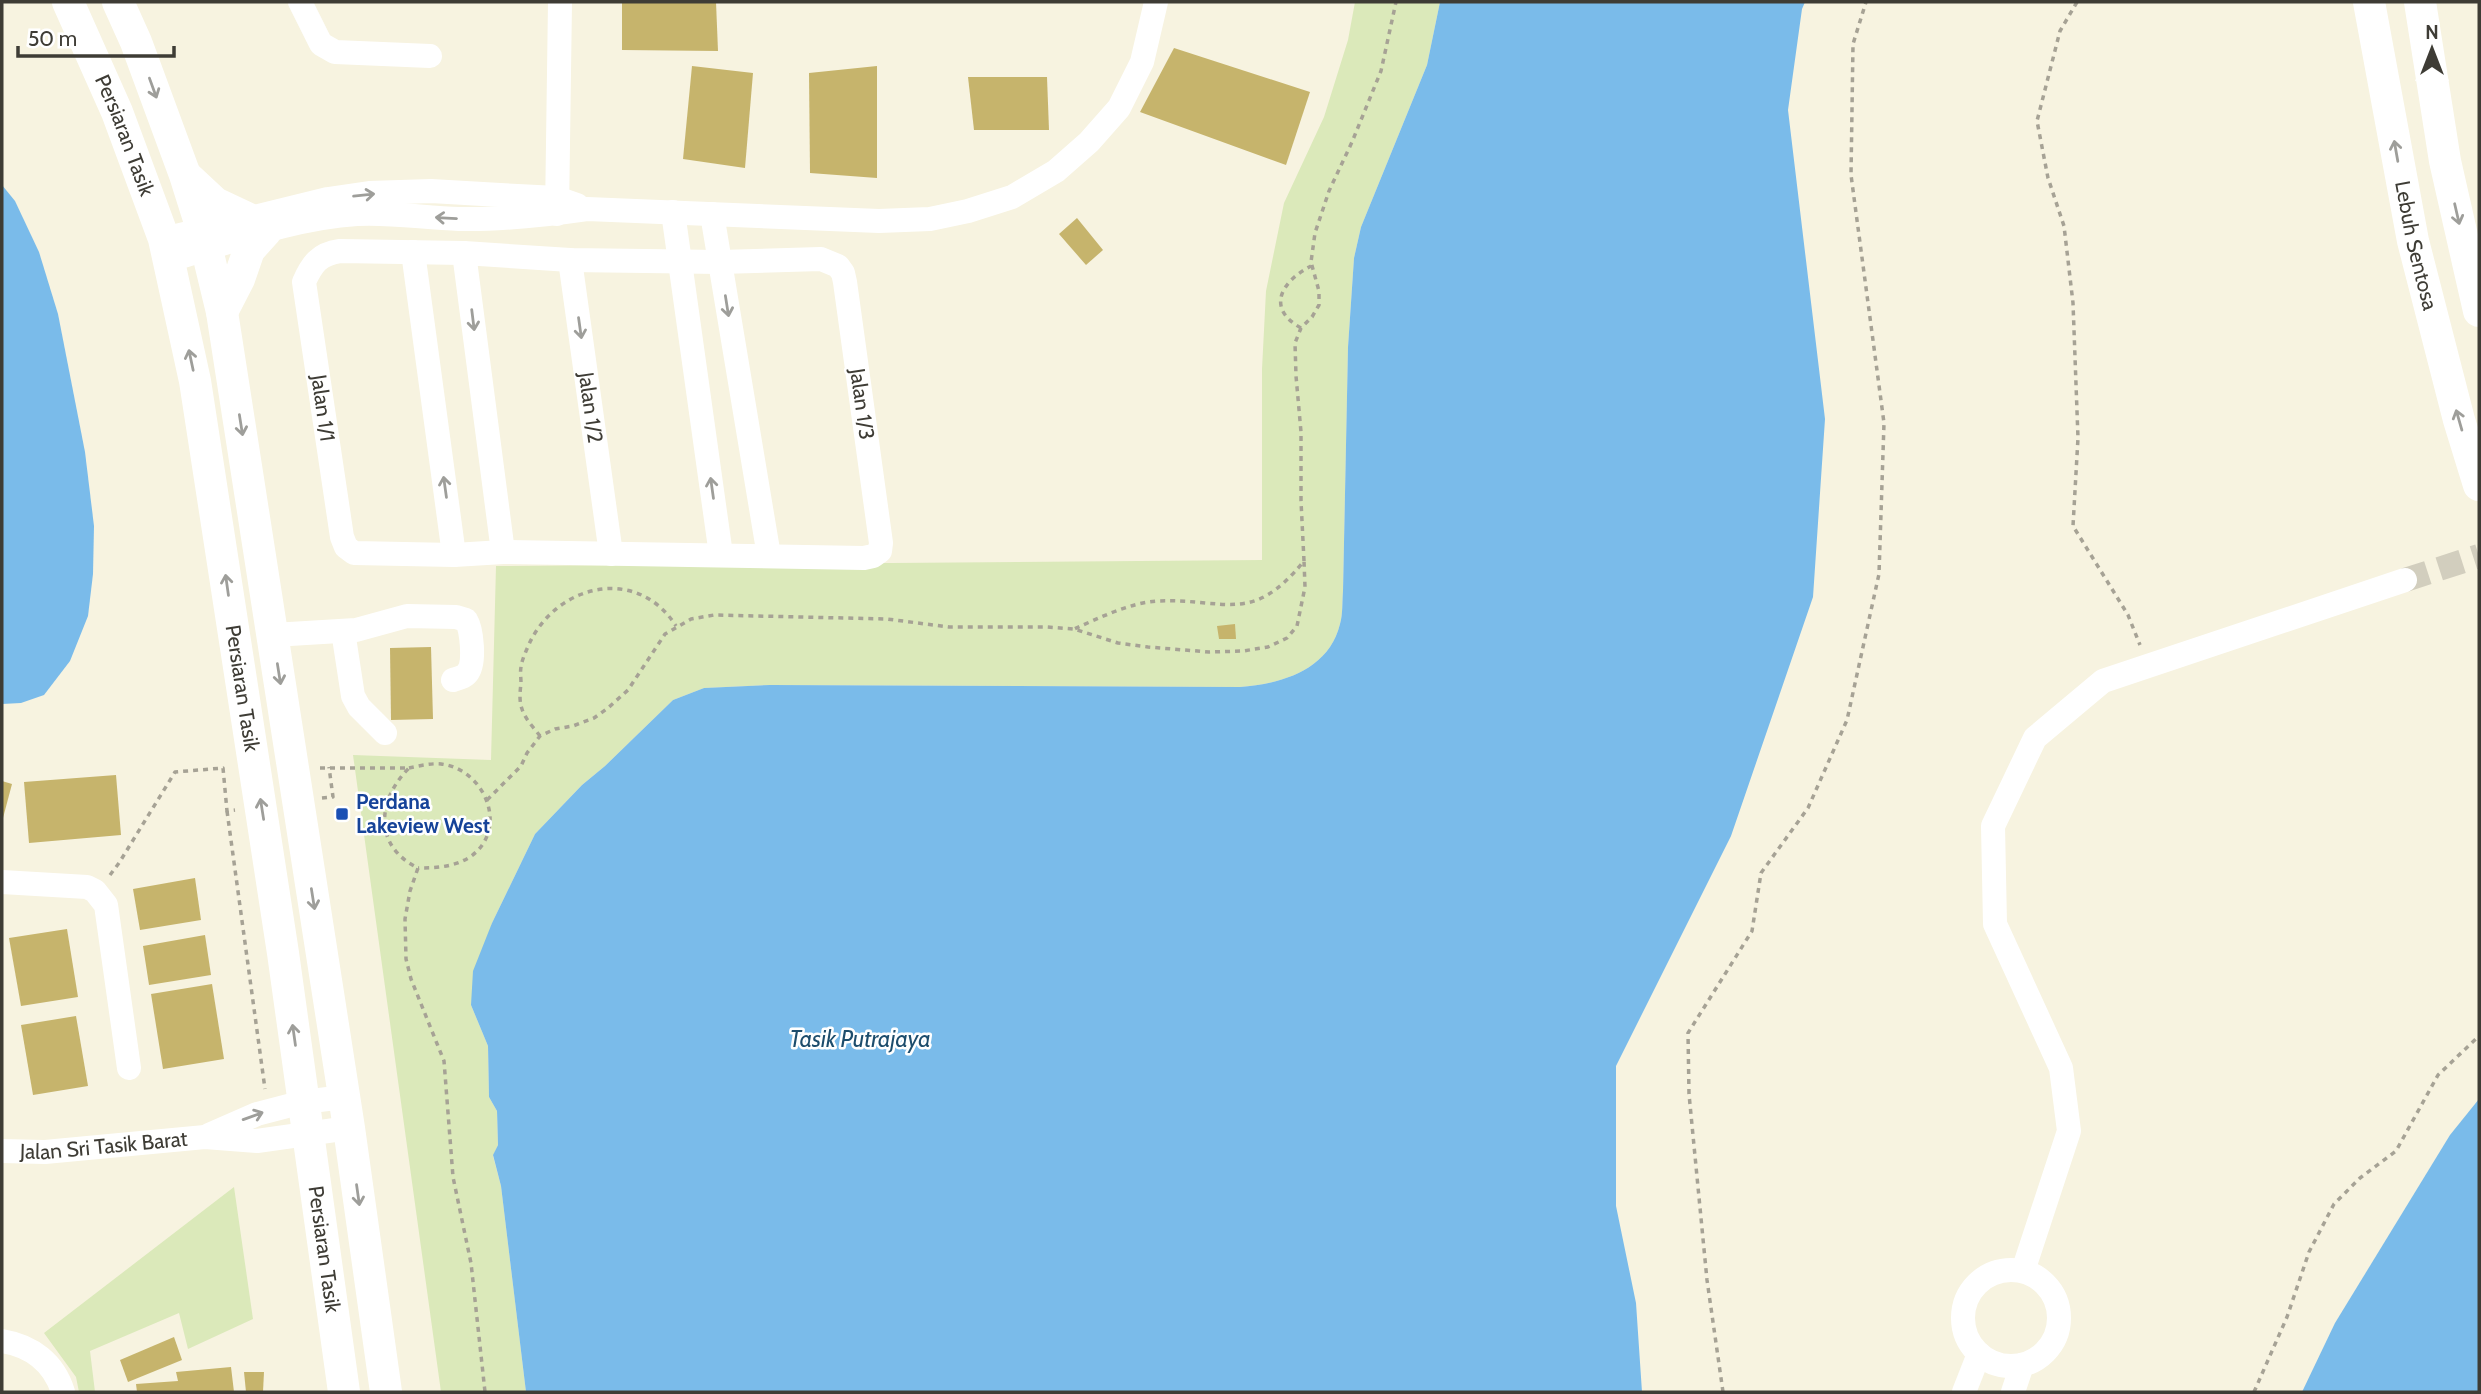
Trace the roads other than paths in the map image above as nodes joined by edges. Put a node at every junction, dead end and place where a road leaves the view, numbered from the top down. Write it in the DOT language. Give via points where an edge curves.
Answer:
graph roads {
  1 [pos="68,2"];
  2 [pos="118,2"];
  3 [pos="300,2"];
  4 [pos="560,2"];
  5 [pos="1156,2"];
  6 [pos="2369,2"];
  7 [pos="2420,2"];
  8 [pos="430,56"];
  9 [pos="185,175"];
  10 [pos="557,206"];
  11 [pos="673,212"];
  12 [pos="712,214"];
  13 [pos="258,225"];
  14 [pos="204,239"];
  15 [pos="167,250"];
  16 [pos="413,252"];
  17 [pos="464,253"];
  18 [pos="570,260"];
  19 [pos="680,261"];
  20 [pos="720,262"];
  21 [pos="2479,311"];
  22 [pos="222,312"];
  23 [pos="2479,485"];
  24 [pos="503,552"];
  25 [pos="611,554"];
  26 [pos="454,555"];
  27 [pos="721,555"];
  28 [pos="769,556"];
  29 [pos="2404,580"];
  30 [pos="343,631"];
  31 [pos="273,635"];
  32 [pos="453,680"];
  33 [pos="385,733"];
  34 [pos="2,882"];
  35 [pos="129,1068"];
  36 [pos="346,1112"];
  37 [pos="305,1117"];
  38 [pos="205,1136"];
  39 [pos="2,1151"];
  40 [pos="2023,1271"];
  41 [pos="2,1341"];
  42 [pos="1979,1354"];
  43 [pos="2022,1365"];
  44 [pos="63,1392"];
  45 [pos="344,1392"];
  46 [pos="386,1392"];
  47 [pos="1964,1392"];
  48 [pos="2013,1392"];
  1 -- 15 [label="main road, Persiaran Tasik" via="117,113"];
  2 -- 9 [label="main road, Persiaran Tasik, one-way"];
  3 -- 8 [label="street" via="321,44 335,52"];
  4 -- 10 [label="street"];
  5 -- 12 [label="street" via="1142,62 1119,108 1056,171 1012,197 930,219"];
  23 -- 6 [label="main road, Lebuh Sentosa, one-way" via="2413,241"];
  7 -- 21 [label="main road, one-way" via="2445,160"];
  9 -- 13 [label="main road" via="215,203"];
  9 -- 14 [label="main road, Persiaran Tasik"];
  10 -- 11 [label="street"];
  10 -- 13 [label="street" via="500,206 431,191 369,194"];
  11 -- 12 [label="street"];
  11 -- 19 [label="street"];
  12 -- 20 [label="street"];
  13 -- 14 [label="street"];
  13 -- 22 [label="main road"];
  14 -- 15 [label="street"];
  14 -- 22 [label="main road, Persiaran Tasik"];
  37 -- 15 [label="main road, Persiaran Tasik, one-way" via="195,381"];
  16 -- 17 [label="street"];
  26 -- 16 [label="street, one-way"];
  16 -- 26 [label="street, Jalan 1/1" via="328,253 311,266 304,282 346,547 364,554"];
  17 -- 18 [label="street"];
  17 -- 24 [label="street, one-way"];
  18 -- 19 [label="street"];
  18 -- 25 [label="street, Jalan 1/2, one-way"];
  19 -- 20 [label="street"];
  27 -- 19 [label="street, one-way"];
  20 -- 28 [label="street, one-way"];
  20 -- 28 [label="street, Jalan 1/3" via="821,259 838,266 845,282 880,551 864,558"];
  22 -- 31 [label="main road, Persiaran Tasik, one-way"];
  24 -- 25 [label="street"];
  24 -- 26 [label="street"];
  25 -- 27 [label="street"];
  27 -- 28 [label="street"];
  29 -- 40 [label="street" via="2103,681 2035,738 1993,826 1995,924 2061,1068 2069,1131"];
  30 -- 31 [label="street"];
  30 -- 32 [label="street" via="407,616 466,620 471,638 470,670"];
  30 -- 33 [label="street" via="353,696"];
  31 -- 36 [label="main road, Persiaran Tasik, one-way"];
  34 -- 35 [label="street" via="77,885 95,891 106,905"];
  36 -- 37 [label="street, Jalan Sri Tasik Barat"];
  36 -- 46 [label="main road, Persiaran Tasik, one-way"];
  38 -- 37 [label="street, Jalan Sri Tasik Barat, one-way" via="268,1111"];
  37 -- 38 [label="street, Jalan Sri Tasik Barat" via="257,1141"];
  37 -- 45 [label="main road, Persiaran Tasik"];
  38 -- 39 [label="street, Jalan Sri Tasik Barat" via="45,1152"];
  40 -- 42 [label="street" via="1992,1274 1968,1296 1964,1327"];
  40 -- 43 [label="street" via="2050,1289 2060,1318 2049,1348"];
  41 -- 44 [label="street" via="43,1358"];
  42 -- 43 [label="street" via="2007,1366"];
  42 -- 47 [label="street"];
  43 -- 48 [label="street"];
}
